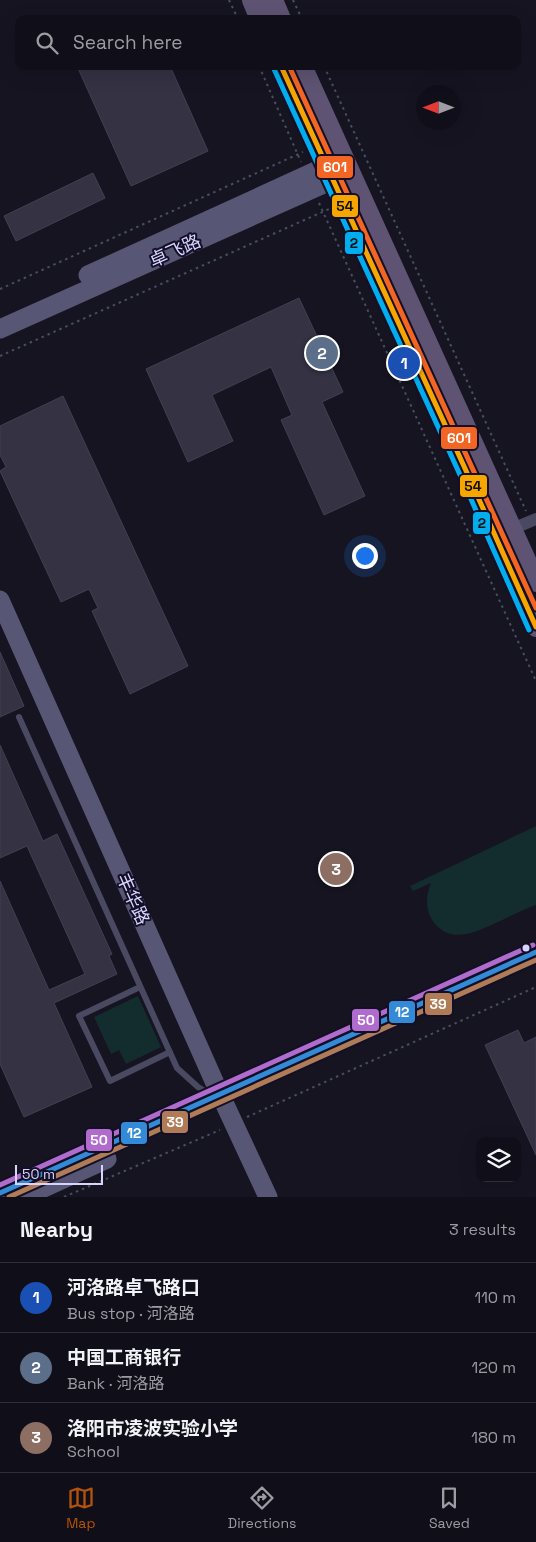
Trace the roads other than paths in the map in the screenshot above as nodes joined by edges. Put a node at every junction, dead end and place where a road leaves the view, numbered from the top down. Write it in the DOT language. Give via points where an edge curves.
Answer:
graph roads {
  1 [pos="252,0"];
  2 [pos="272,0"];
  3 [pos="258,15"];
  4 [pos="279,15"];
  5 [pos="283,70"];
  6 [pos="303,70"];
  7 [pos="325,142"];
  8 [pos="338,170"];
  9 [pos="310,182"];
  10 [pos="351,199"];
  11 [pos="0,316"];
  12 [pos="0,329"];
  13 [pos="526,523"];
  14 [pos="536,582"];
  15 [pos="0,600"];
  16 [pos="0,620"];
  17 [pos="536,627"];
  18 [pos="19,717"];
  19 [pos="536,952"];
  20 [pos="536,963"];
  21 [pos="140,987"];
  22 [pos="170,1052"];
  23 [pos="220,1100"];
  24 [pos="231,1125"];
  25 [pos="0,1193"];
  26 [pos="24,1197"];
  27 [pos="260,1197"];
  28 [pos="268,1197"];
  1 -- 3 [label="main road"];
  2 -- 4 [label="main road"];
  5 -- 7 [label="main road"];
  6 -- 7 [label="main road"];
  7 -- 8 [label="main road"];
  8 -- 9 [label="street, 卓飞路"];
  8 -- 10 [label="main road"];
  9 -- 11 [label="street, 卓飞路"];
  9 -- 12 [label="street, 卓飞路"];
  10 -- 13 [label="main road"];
  10 -- 17 [label="main road"];
  13 -- 14 [label="main road"];
  15 -- 23 [label="street, 丰华路"];
  16 -- 23 [label="street, 丰华路" via="206,1084"];
  18 -- 21 [label="lane"];
  19 -- 23 [label="street"];
  20 -- 23 [label="street"];
  21 -- 22 [label="lane"];
  21 -- 22 [label="lane" via="79,1016 110,1081"];
  22 -- 23 [label="lane" via="177,1068 198,1087"];
  23 -- 24 [label="street, 丰华路"];
  23 -- 25 [label="street"];
  23 -- 26 [label="street"];
  24 -- 27 [label="street, 丰华路"];
  24 -- 28 [label="street, 丰华路"];
}
